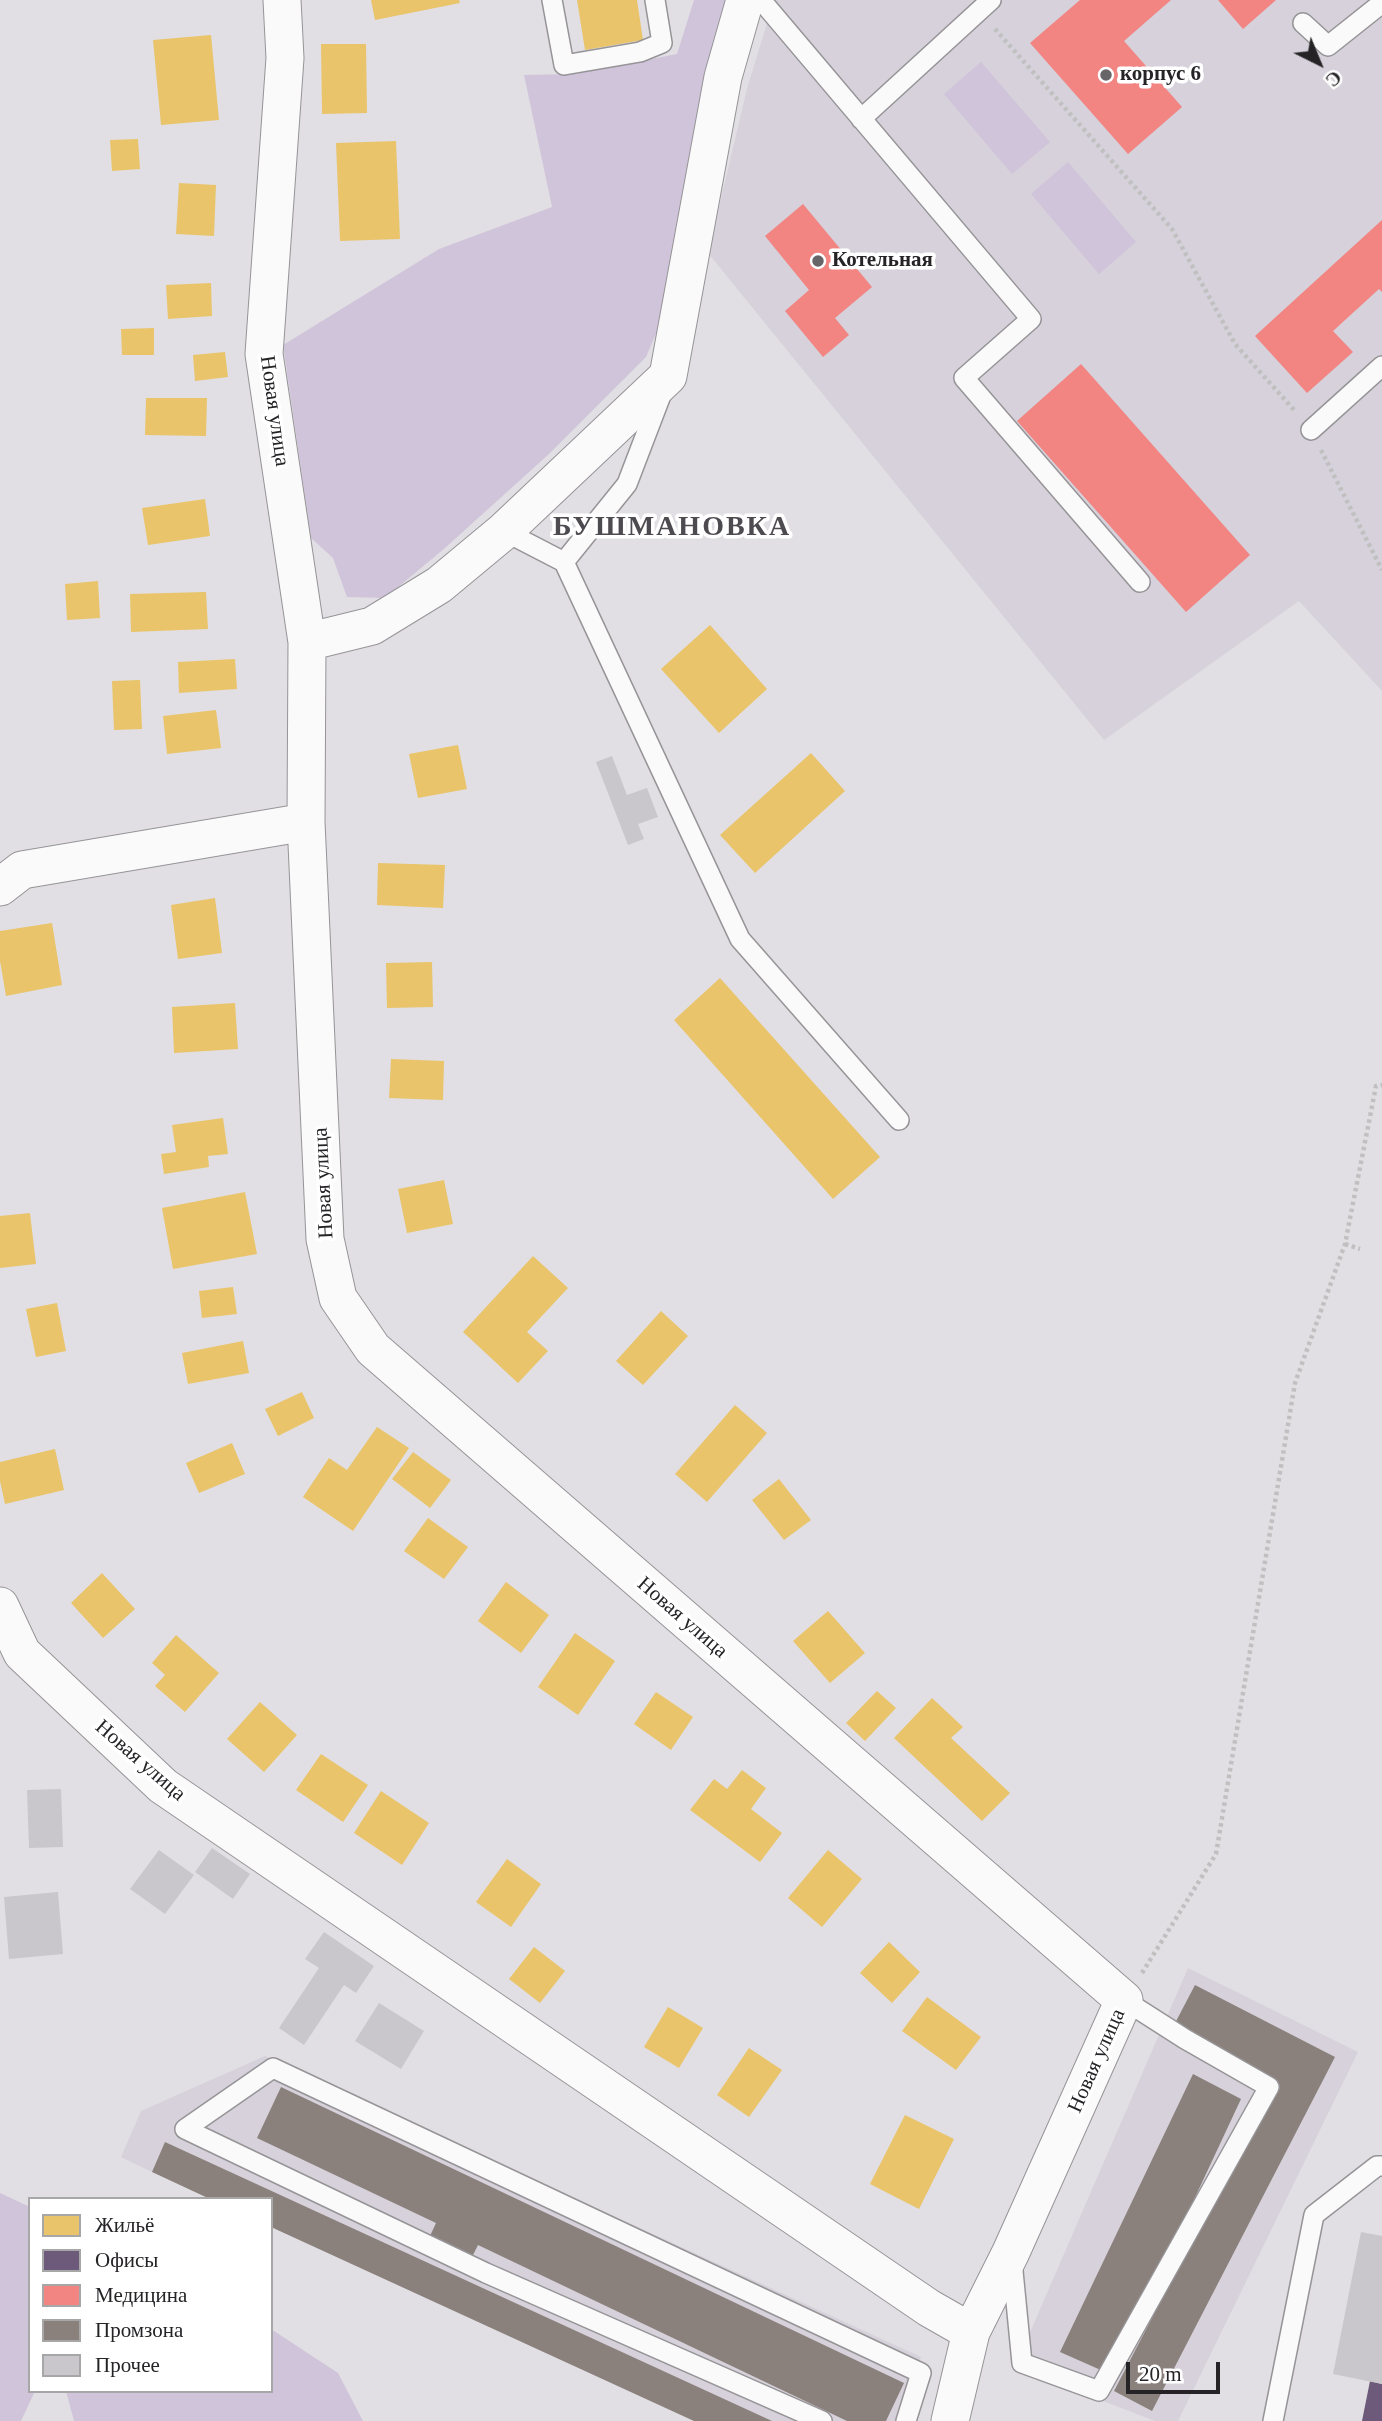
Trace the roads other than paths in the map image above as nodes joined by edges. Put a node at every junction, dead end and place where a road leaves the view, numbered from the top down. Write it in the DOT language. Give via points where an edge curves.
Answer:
graph roads {
  1 [pos="282,0"];
  2 [pos="552,0"];
  3 [pos="655,0"];
  4 [pos="746,0"];
  5 [pos="761,0"];
  6 [pos="1382,3"];
  7 [pos="985,5"];
  8 [pos="1303,23"];
  9 [pos="861,119"];
  10 [pos="1382,366"];
  11 [pos="668,376"];
  12 [pos="1311,430"];
  13 [pos="504,530"];
  14 [pos="564,562"];
  15 [pos="1139,582"];
  16 [pos="307,642"];
  17 [pos="306,822"];
  18 [pos="0,887"];
  19 [pos="899,1120"];
  20 [pos="0,1606"];
  21 [pos="1124,2000"];
  22 [pos="1382,2165"];
  23 [pos="1011,2252"];
  24 [pos="971,2332"];
  25 [pos="822,2421"];
  26 [pos="906,2421"];
  27 [pos="950,2421"];
  28 [pos="1273,2421"];
  1 -- 16 [label="street, Новая улица" via="285,58 264,354"];
  2 -- 3 [label="lane" via="564,65 640,52 662,43"];
  4 -- 11 [label="street" via="723,77"];
  5 -- 9 [label="lane"];
  6 -- 8 [label="lane" via="1328,46"];
  7 -- 9 [label="lane"];
  9 -- 15 [label="lane" via="1031,319 964,378"];
  10 -- 12 [label="lane"];
  11 -- 13 [label="street"];
  11 -- 14 [label="lane" via="627,484"];
  13 -- 14 [label="lane"];
  13 -- 16 [label="street" via="439,585 372,626"];
  14 -- 19 [label="lane" via="740,939"];
  16 -- 17 [label="street, Новая улица"];
  17 -- 18 [label="street" via="22,870"];
  17 -- 21 [label="street, Новая улица" via="325,1239 338,1298 373,1349"];
  20 -- 24 [label="street, Новая улица" via="22,1653 163,1786"];
  21 -- 23 [label="street, Новая улица"];
  21 -- 23 [label="lane" via="1269,2087 1099,2391 1022,2363"];
  22 -- 28 [label="lane" via="1314,2215"];
  23 -- 24 [label="street, Новая улица"];
  24 -- 27 [label="street, Новая улица"];
  25 -- 26 [label="lane" via="486,2273 185,2129 273,2068 921,2373"];
}
